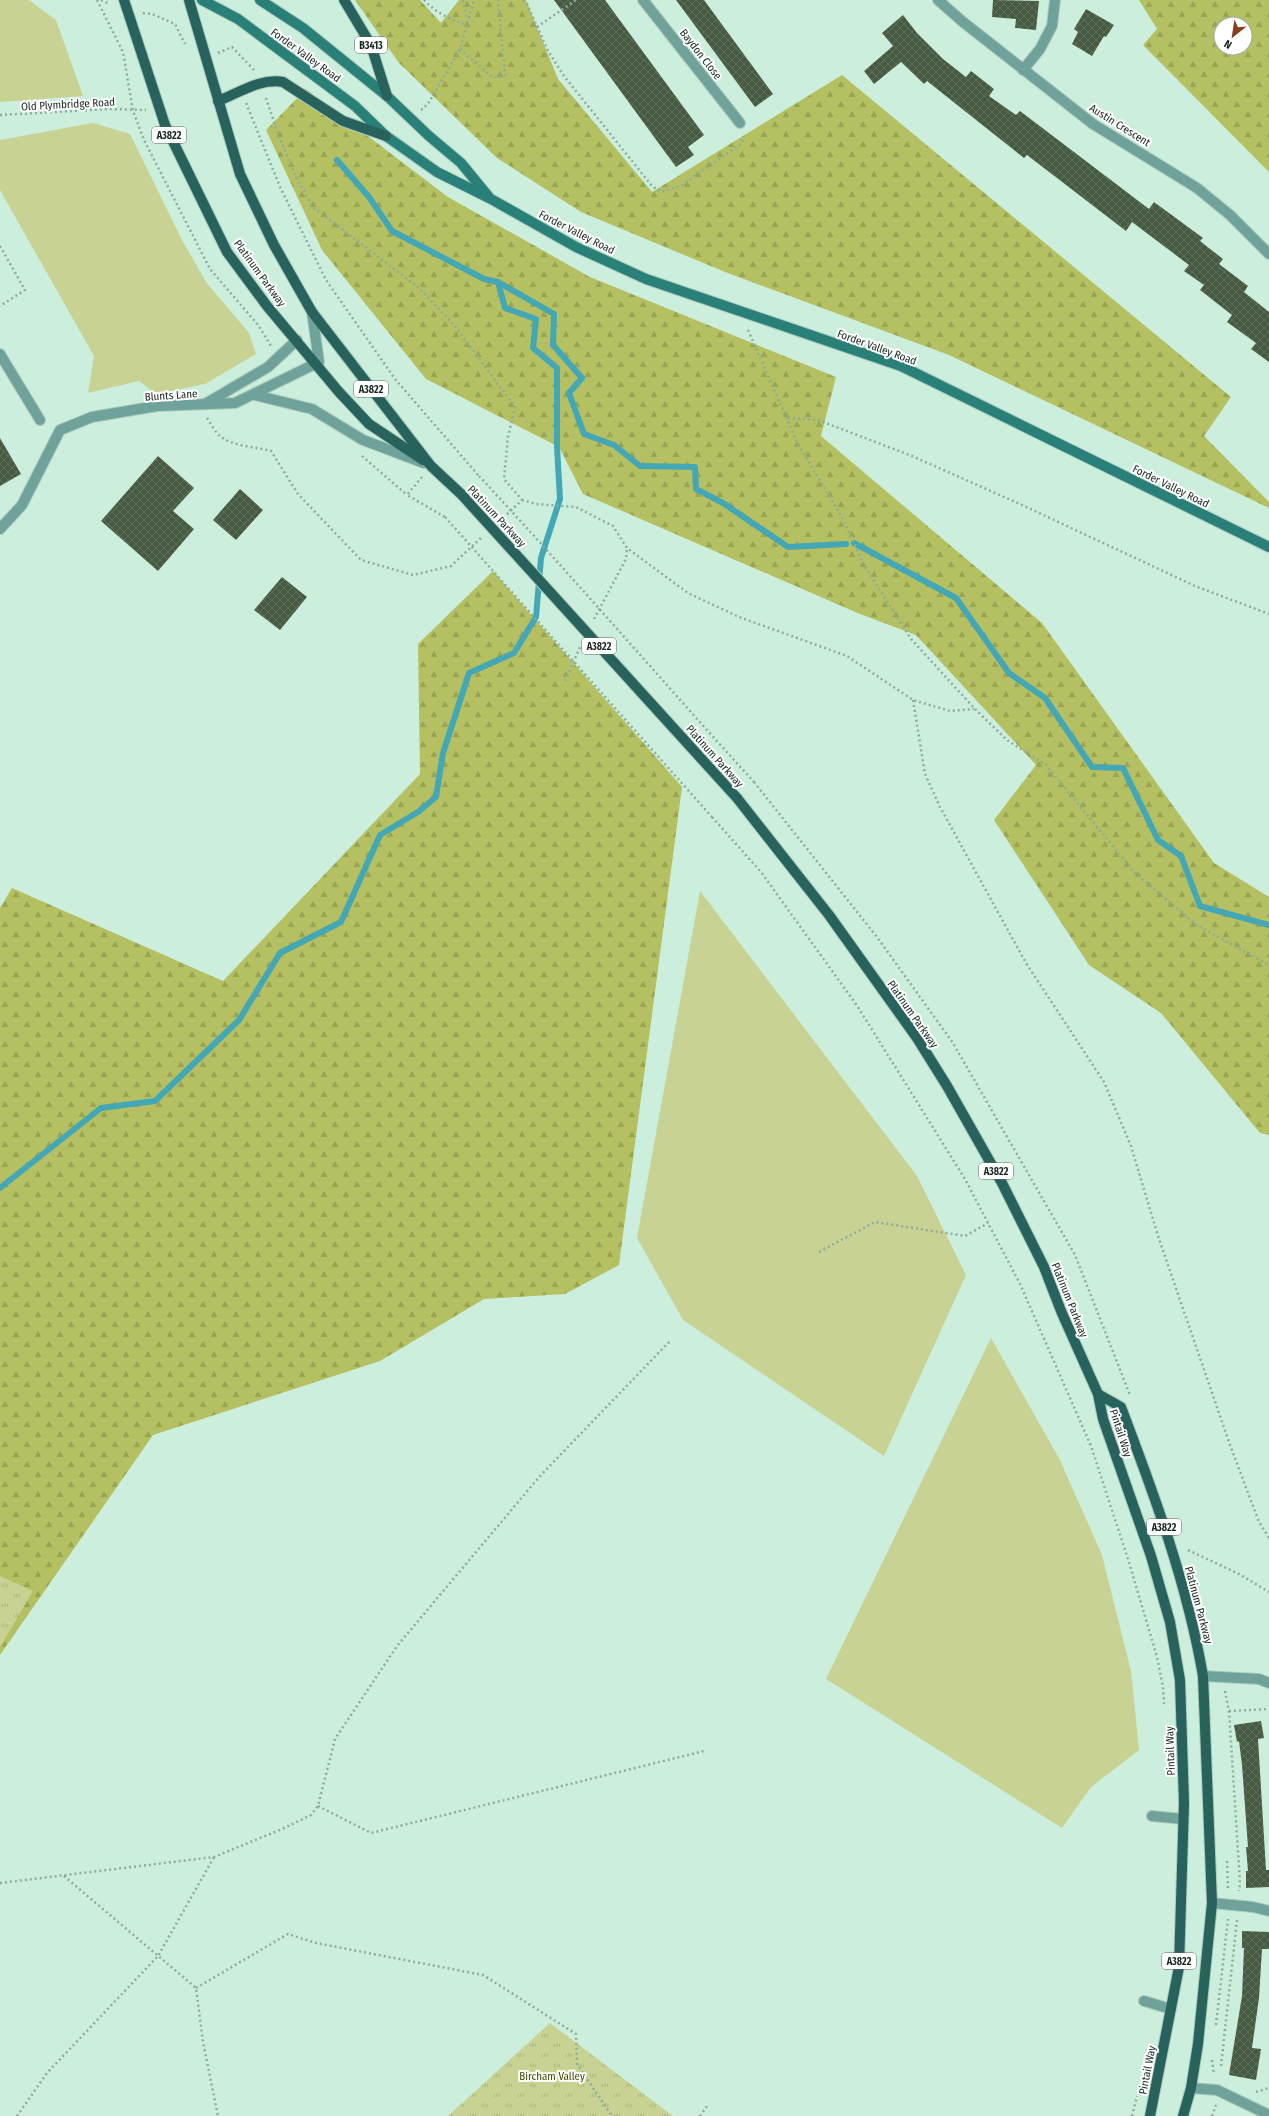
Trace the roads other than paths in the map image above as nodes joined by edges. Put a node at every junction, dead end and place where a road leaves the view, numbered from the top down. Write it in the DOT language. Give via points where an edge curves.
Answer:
graph roads {
  1 [pos="124,0"];
  2 [pos="189,0"];
  3 [pos="202,0"];
  4 [pos="260,0"];
  5 [pos="344,0"];
  6 [pos="643,0"];
  7 [pos="938,0"];
  8 [pos="1055,0"];
  9 [pos="1023,70"];
  10 [pos="387,96"];
  11 [pos="218,101"];
  12 [pos="740,123"];
  13 [pos="386,136"];
  14 [pos="491,199"];
  15 [pos="1269,254"];
  16 [pos="312,312"];
  17 [pos="297,340"];
  18 [pos="0,354"];
  19 [pos="316,364"];
  20 [pos="255,395"];
  21 [pos="203,405"];
  22 [pos="40,420"];
  23 [pos="431,466"];
  24 [pos="0,529"];
  25 [pos="1269,547"];
  26 [pos="1098,1394"];
  27 [pos="1203,1676"];
  28 [pos="1269,1683"];
  29 [pos="1152,1816"];
  30 [pos="1183,1819"];
  31 [pos="1212,1904"];
  32 [pos="1269,1911"];
  33 [pos="1144,2001"];
  34 [pos="1171,2009"];
  35 [pos="1191,2088"];
  36 [pos="1269,2115"];
  37 [pos="1150,2116"];
  38 [pos="1183,2116"];
  1 -- 17 [label="main road, Platinum Parkway / A3822" via="164,125 227,252 267,306"];
  2 -- 11 [label="main road, Platinum Parkway / A3822"];
  3 -- 13 [label="main road, Forder Valley Road" via="238,19 335,91"];
  4 -- 10 [label="main road, Forder Valley Road / B3413" via="303,28"];
  5 -- 10 [label="main road, B3413" via="371,45"];
  6 -- 12 [label="street, Baydon Close"];
  7 -- 9 [label="street, Austin Crescent"];
  8 -- 9 [label="street" via="1052,26 1040,49"];
  9 -- 15 [label="street, Austin Crescent" via="1093,124 1197,188 1230,215"];
  10 -- 14 [label="main road, Forder Valley Road" via="461,163"];
  11 -- 13 [label="main road" via="262,82 283,82 342,121"];
  11 -- 16 [label="main road, Platinum Parkway / A3822" via="240,174 274,245"];
  13 -- 14 [label="main road, Forder Valley Road" via="437,172"];
  14 -- 25 [label="main road, Forder Valley Road" via="576,247 638,275 901,366"];
  16 -- 19 [label="street" via="319,362"];
  16 -- 23 [label="main road, Platinum Parkway / A3822"];
  17 -- 19 [label="main road, Platinum Parkway / A3822"];
  17 -- 21 [label="street" via="268,367"];
  18 -- 22 [label="street"];
  19 -- 20 [label="street, Blunts Lane"];
  19 -- 23 [label="main road, Platinum Parkway / A3822" via="369,424"];
  20 -- 21 [label="street, Blunts Lane" via="236,403"];
  20 -- 23 [label="street" via="312,409 363,440"];
  21 -- 24 [label="street, Blunts Lane" via="157,406 92,417 60,430 22,505"];
  23 -- 26 [label="main road, Platinum Parkway / A3822, bridge" via="461,494 737,798 829,916 917,1038 1002,1183 1044,1267"];
  26 -- 27 [label="main road, Platinum Parkway / A3822" via="1121,1406 1154,1494 1197,1642"];
  26 -- 30 [label="main road, Pintail Way / A3822" via="1103,1419 1151,1556 1170,1622 1180,1680"];
  27 -- 28 [label="street" via="1259,1679"];
  27 -- 31 [label="main road"];
  29 -- 30 [label="street"];
  30 -- 34 [label="main road, Pintail Way / A3822" via="1179,1967"];
  31 -- 32 [label="street" via="1253,1907"];
  31 -- 35 [label="main road"];
  33 -- 34 [label="street"];
  34 -- 37 [label="main road, Pintail Way / A3822"];
  35 -- 36 [label="street" via="1217,2090"];
  35 -- 38 [label="main road"];
}
